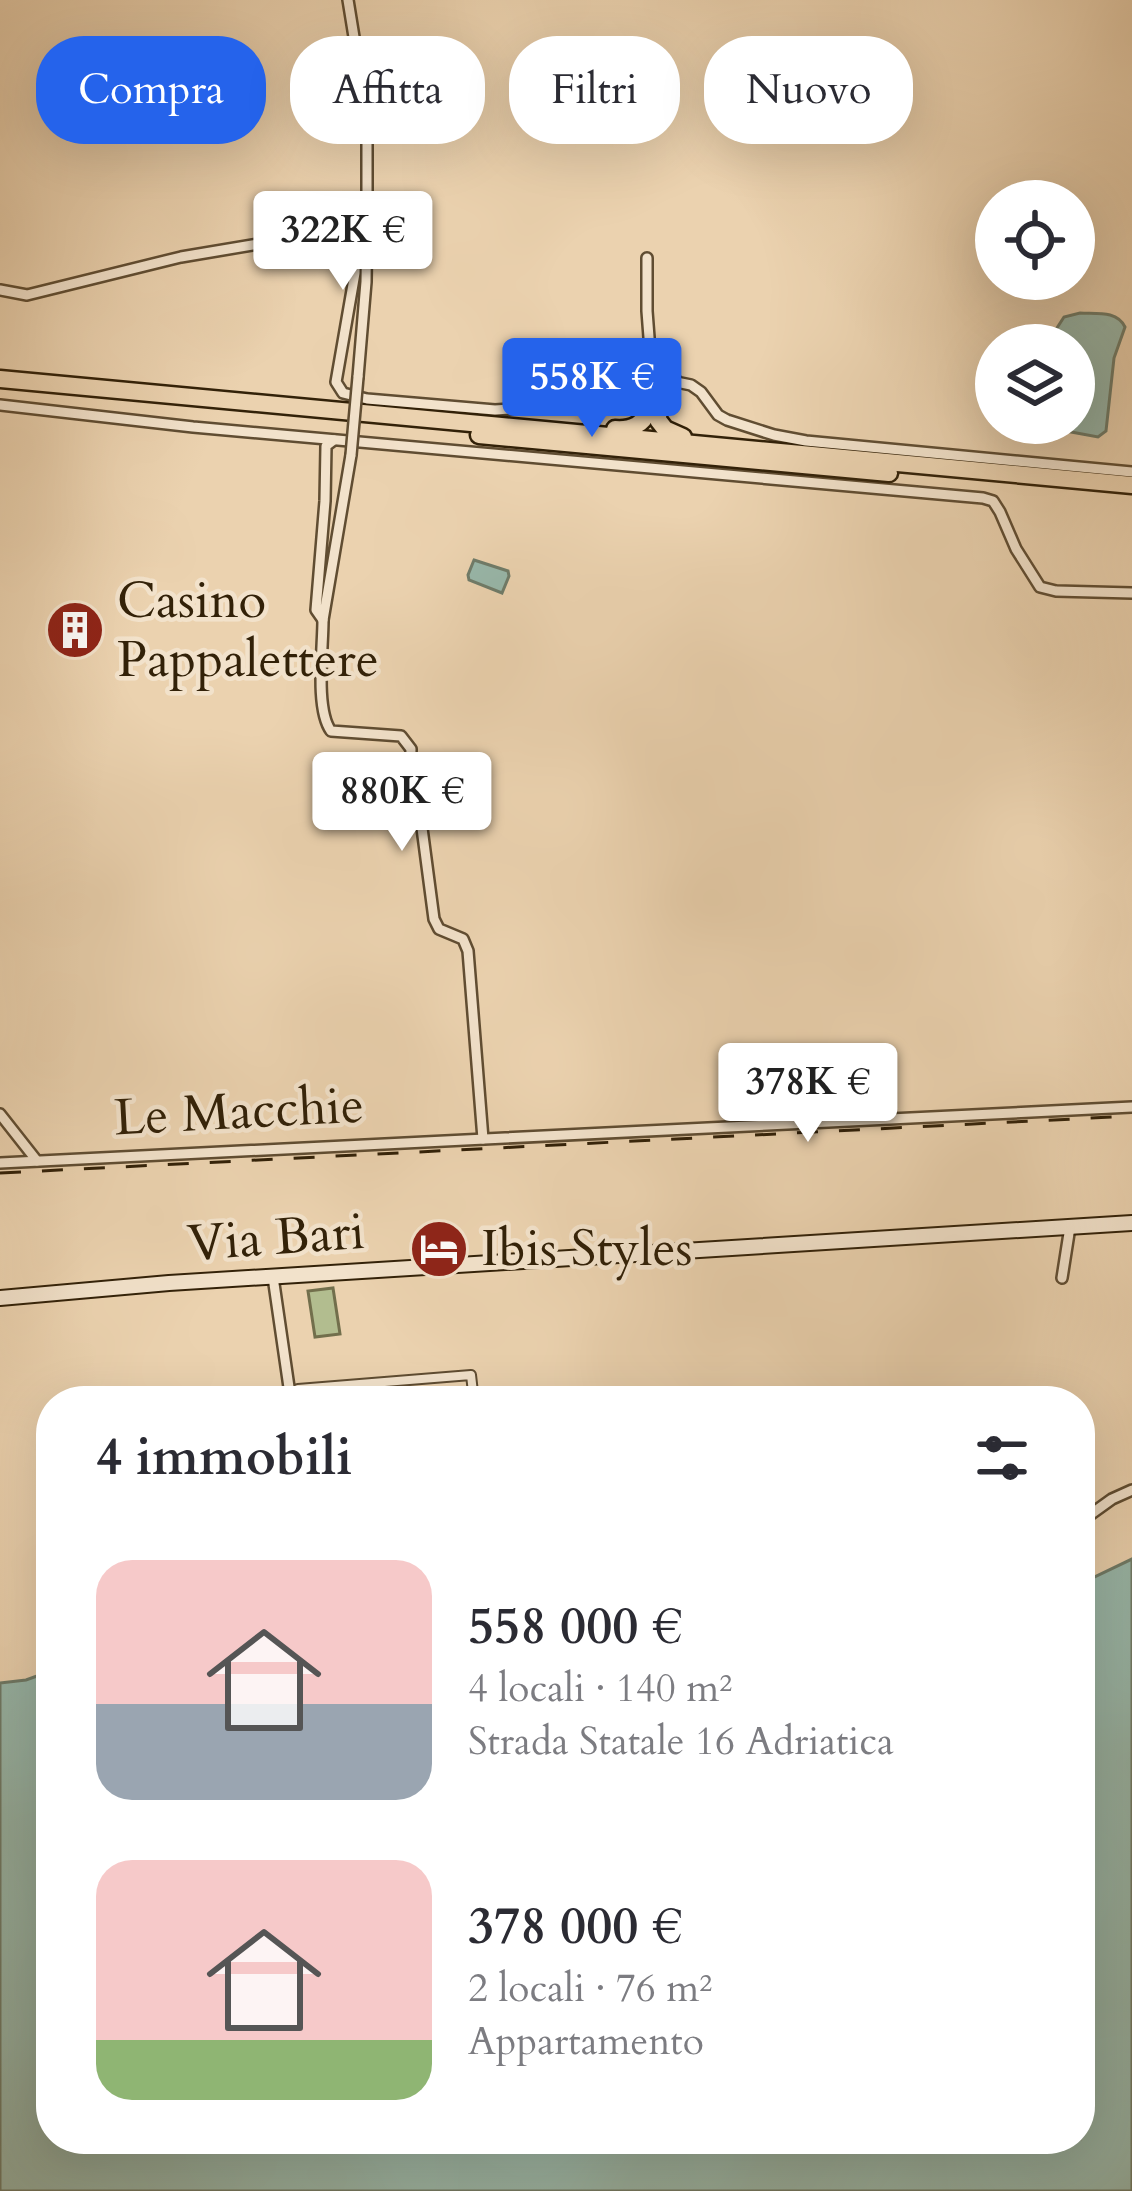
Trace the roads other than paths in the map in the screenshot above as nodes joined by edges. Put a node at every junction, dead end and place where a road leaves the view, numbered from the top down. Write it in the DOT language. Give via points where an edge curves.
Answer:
graph roads {
  1 [pos="348,0"];
  2 [pos="367,211"];
  3 [pos="356,221"];
  4 [pos="331,234"];
  5 [pos="647,258"];
  6 [pos="355,259"];
  7 [pos="0,290"];
  8 [pos="631,377"];
  9 [pos="0,379"];
  10 [pos="657,385"];
  11 [pos="0,390"];
  12 [pos="0,405"];
  13 [pos="587,433"];
  14 [pos="334,440"];
  15 [pos="701,444"];
  16 [pos="1132,472"];
  17 [pos="1132,485"];
  18 [pos="1132,495"];
  19 [pos="1132,593"];
  20 [pos="323,620"];
  21 [pos="1132,1107"];
  22 [pos="0,1114"];
  23 [pos="483,1138"];
  24 [pos="37,1161"];
  25 [pos="0,1163"];
  26 [pos="1132,1223"];
  27 [pos="1070,1227"];
  28 [pos="273,1277"];
  29 [pos="1062,1278"];
  30 [pos="0,1298"];
  31 [pos="381,1384"];
  32 [pos="289,1386"];
  33 [pos="348,1386"];
  34 [pos="472,1386"];
  35 [pos="1132,1490"];
  36 [pos="1095,1511"];
  1 -- 2 [label="street" via="367,117"];
  2 -- 3 [label="street"];
  2 -- 20 [label="street, bridge" via="351,455"];
  3 -- 4 [label="street"];
  3 -- 6 [label="street"];
  4 -- 6 [label="street"];
  4 -- 7 [label="street" via="181,257 27,295"];
  5 -- 10 [label="street"];
  6 -- 8 [label="street" via="337,369 343,393 496,410 574,404"];
  8 -- 10 [label="highway"];
  9 -- 13 [label="highway"];
  10 -- 13 [label="highway" via="639,424"];
  10 -- 15 [label="highway" via="658,420"];
  10 -- 16 [label="street" via="691,385 727,420 806,441"];
  11 -- 18 [label="highway"];
  12 -- 14 [label="street"];
  13 -- 15 [label="highway"];
  14 -- 19 [label="street" via="983,498 993,501 1040,586"];
  14 -- 20 [label="street" via="326,446 317,585"];
  15 -- 17 [label="highway"];
  20 -- 23 [label="street" via="326,726 401,736 411,748 410,790 434,919 468,951"];
  21 -- 23 [label="street, Le Macchie"];
  22 -- 24 [label="street"];
  23 -- 24 [label="street, Le Macchie"];
  24 -- 25 [label="street, Le Macchie"];
  26 -- 27 [label="main road, Via Bari"];
  27 -- 28 [label="main road, Via Bari"];
  27 -- 29 [label="street"];
  28 -- 30 [label="main road, Via Bari"];
  28 -- 32 [label="street"];
  31 -- 33 [label="street"];
  31 -- 34 [label="street" via="471,1375"];
  35 -- 36 [label="street"];
}
